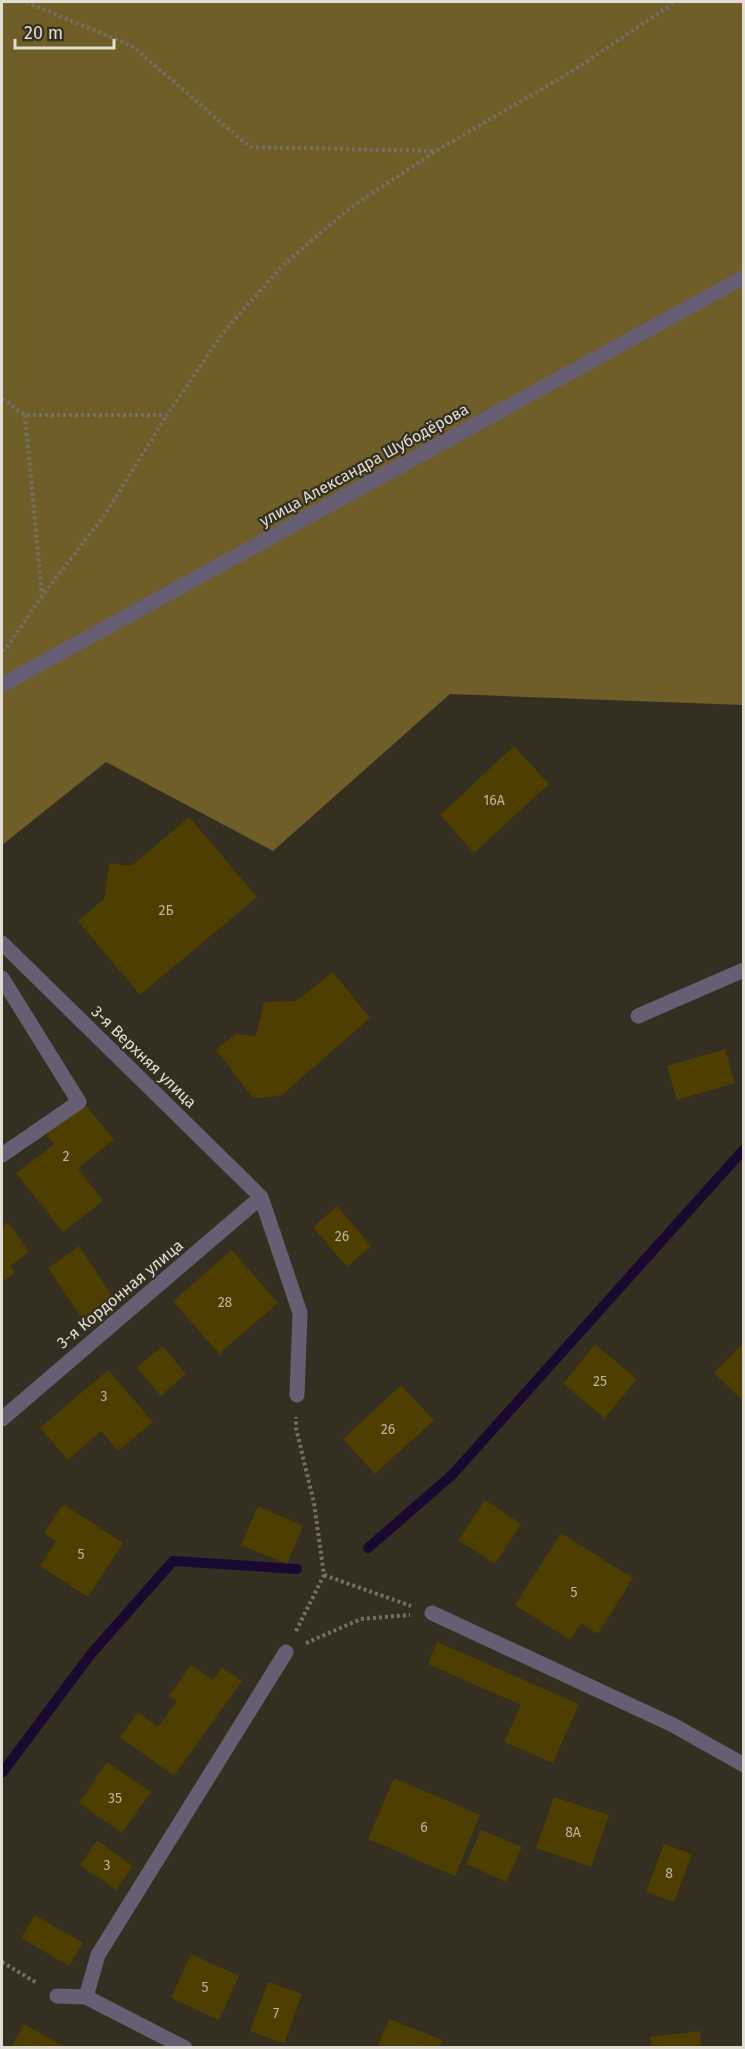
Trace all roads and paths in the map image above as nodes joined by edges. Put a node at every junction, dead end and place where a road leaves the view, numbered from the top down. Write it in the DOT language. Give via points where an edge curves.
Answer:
graph roads {
  1 [pos="26,2"];
  2 [pos="675,2"];
  3 [pos="436,151"];
  4 [pos="744,277"];
  5 [pos="2,399"];
  6 [pos="167,415"];
  7 [pos="25,416"];
  8 [pos="42,596"];
  9 [pos="2,651"];
  10 [pos="2,685"];
  11 [pos="2,944"];
  12 [pos="744,970"];
  13 [pos="2,978"];
  14 [pos="638,1016"];
  15 [pos="2,1155"];
  16 [pos="261,1197"];
  17 [pos="297,1395"];
  18 [pos="2,1419"];
  19 [pos="296,1428"];
  20 [pos="324,1575"];
  21 [pos="432,1613"];
  22 [pos="286,1652"];
  23 [pos="744,1765"];
  24 [pos="2,1962"];
  25 [pos="40,1985"];
  26 [pos="57,1996"];
  27 [pos="86,1997"];
  28 [pos="185,2048"];
  1 -- 3 [label="path" via="132,46 250,147"];
  2 -- 3 [label="path" via="574,70"];
  3 -- 6 [label="path" via="351,207 282,266 222,334"];
  4 -- 10 [label="street, улица Александра Шубодёрова"];
  5 -- 7 [label="path"];
  6 -- 7 [label="path"];
  6 -- 8 [label="path" via="106,513"];
  7 -- 8 [label="path"];
  8 -- 9 [label="path"];
  11 -- 16 [label="street, 3-я Верхняя улица"];
  12 -- 14 [label="street"];
  13 -- 15 [label="street" via="79,1101"];
  16 -- 17 [label="street" via="300,1313"];
  16 -- 18 [label="street, 3-я Кордонная улица"];
  19 -- 20 [label="path" via="314,1503"];
  20 -- 21 [label="path"];
  20 -- 22 [label="path"];
  21 -- 22 [label="path" via="361,1618"];
  21 -- 23 [label="street" via="673,1725"];
  22 -- 27 [label="street" via="98,1955"];
  24 -- 25 [label="path"];
  26 -- 27 [label="street"];
  27 -- 28 [label="street"];
}
